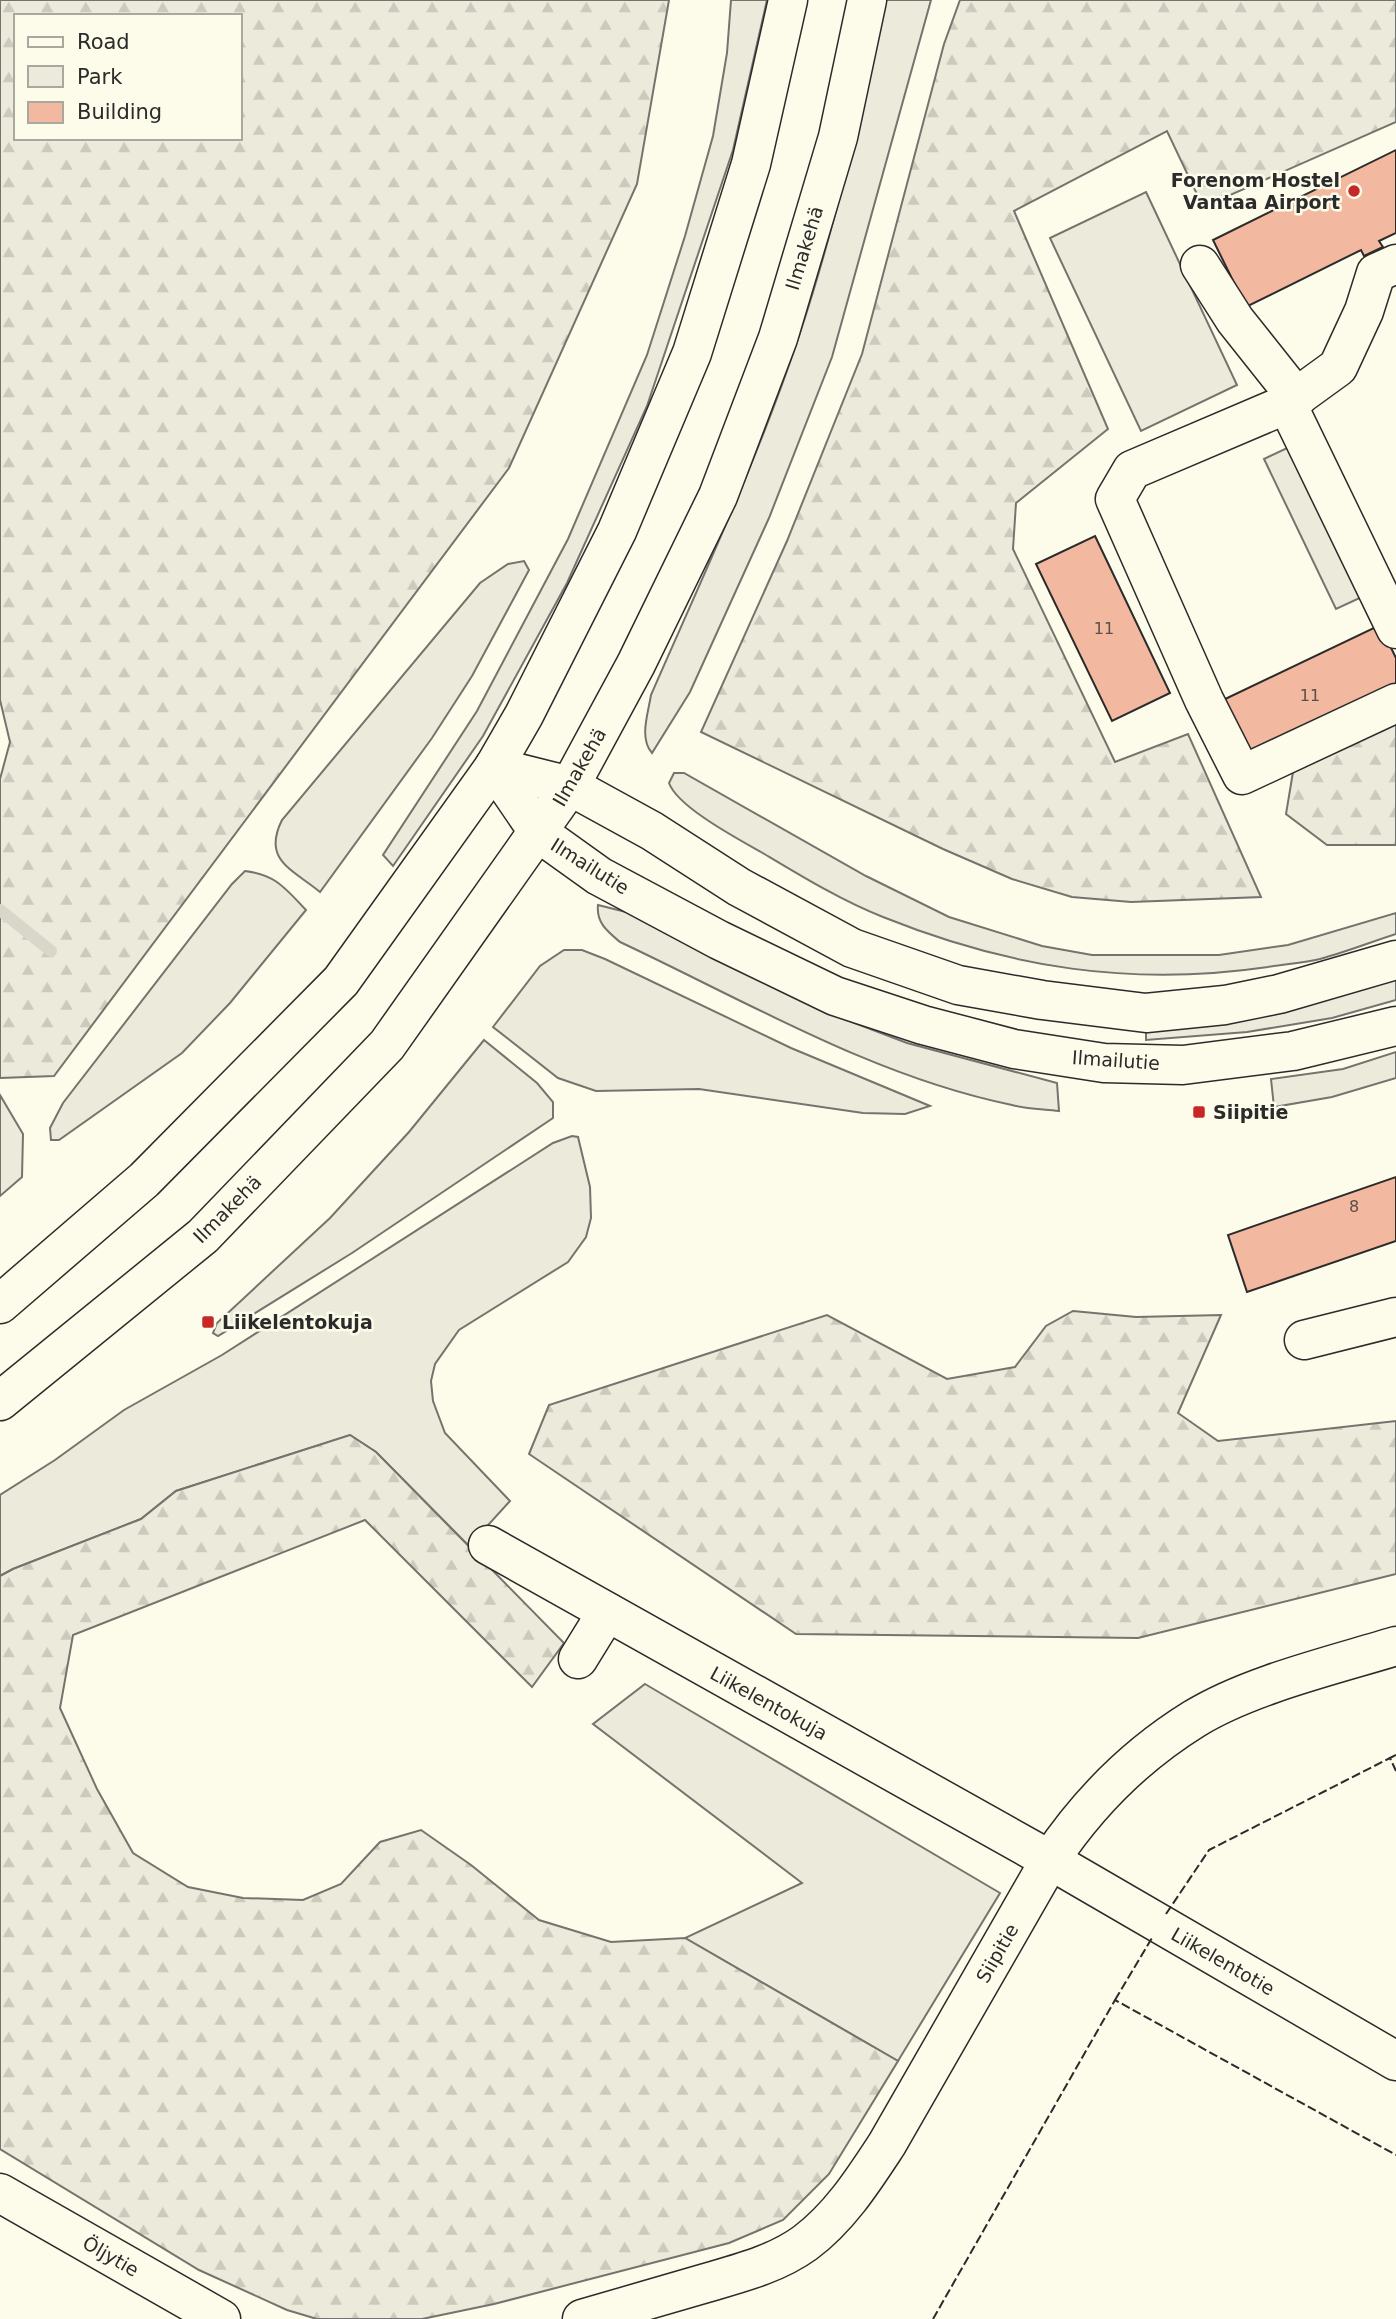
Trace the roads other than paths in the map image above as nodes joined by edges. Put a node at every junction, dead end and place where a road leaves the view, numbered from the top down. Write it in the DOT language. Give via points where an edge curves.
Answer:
graph roads {
  1 [pos="788,0"];
  2 [pos="867,0"];
  3 [pos="1396,264"];
  4 [pos="1200,265"];
  5 [pos="1292,401"];
  6 [pos="1396,629"];
  7 [pos="1396,703"];
  8 [pos="494,767"];
  9 [pos="570,786"];
  10 [pos="539,833"];
  11 [pos="1396,960"];
  12 [pos="1396,1026"];
  13 [pos="0,1304"];
  14 [pos="1396,1317"];
  15 [pos="1304,1340"];
  16 [pos="0,1401"];
  17 [pos="488,1545"];
  18 [pos="607,1612"];
  19 [pos="1396,1646"];
  20 [pos="578,1659"];
  21 [pos="1050,1860"];
  22 [pos="1396,2060"];
  23 [pos="0,2193"];
  24 [pos="642,2311"];
  25 [pos="221,2319"];
  26 [pos="582,2319"];
  1 -- 8 [label="main road" via="751,164 692,353 617,531"];
  2 -- 9 [label="main road, Ilmakehä" via="838,137 778,338 718,496"];
  3 -- 5 [label="main road" via="1376,273 1338,367"];
  4 -- 5 [label="main road"];
  5 -- 6 [label="main road"];
  5 -- 7 [label="main road" via="1132,470 1115,499 1204,701 1242,775"];
  8 -- 9 [label="main road"];
  8 -- 10 [label="main road, Ilmailutie"];
  8 -- 13 [label="main road" via="341,981 144,1180"];
  9 -- 10 [label="main road, Ilmakehä"];
  9 -- 11 [label="main road" via="739,887 852,947 958,985 1146,1013 1279,994"];
  10 -- 12 [label="main road, Ilmailutie" via="599,876 835,996 1014,1049 1104,1063 1183,1065 1293,1051"];
  10 -- 16 [label="main road, Ilmakehä" via="387,1045 203,1236"];
  14 -- 15 [label="main road"];
  17 -- 18 [label="main road, Liikelentokuja"];
  18 -- 20 [label="main road"];
  18 -- 21 [label="main road, Liikelentokuja"];
  19 -- 21 [label="main road, Siipitie" via="1244,1695 1196,1718 1123,1772"];
  21 -- 22 [label="main road, Liikelentotie"];
  21 -- 24 [label="main road, Siipitie" via="887,2144 835,2216 805,2243 775,2260"];
  23 -- 25 [label="main road, Öljytie"];
  24 -- 26 [label="main road"];
}
